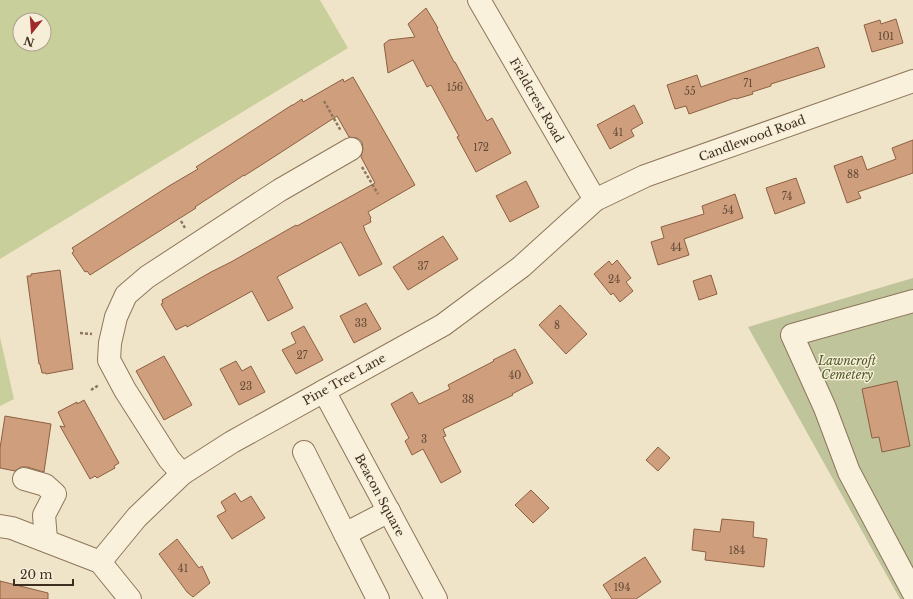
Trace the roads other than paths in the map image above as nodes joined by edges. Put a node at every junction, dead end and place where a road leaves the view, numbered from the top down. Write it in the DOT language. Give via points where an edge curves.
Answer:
graph roads {
  1 [pos="479,0"];
  2 [pos="913,81"];
  3 [pos="351,149"];
  4 [pos="594,200"];
  5 [pos="913,301"];
  6 [pos="324,391"];
  7 [pos="304,452"];
  8 [pos="182,474"];
  9 [pos="24,479"];
  10 [pos="389,512"];
  11 [pos="0,526"];
  12 [pos="345,534"];
  13 [pos="46,540"];
  14 [pos="100,562"];
  15 [pos="913,592"];
  16 [pos="130,599"];
  17 [pos="378,599"];
  18 [pos="436,599"];
  1 -- 4 [label="street, Fieldcrest Road"];
  2 -- 4 [label="street, Candlewood Road" via="645,176"];
  3 -- 8 [label="street" via="280,190 147,277 126,295 116,317 109,360 165,453"];
  4 -- 6 [label="street, Pine Tree Lane" via="521,267 443,325"];
  5 -- 15 [label="street" via="792,335 825,408 849,472"];
  6 -- 8 [label="street, Pine Tree Lane" via="232,442"];
  6 -- 10 [label="street, Beacon Square"];
  7 -- 12 [label="street"];
  8 -- 14 [label="street, Pine Tree Lane" via="137,516"];
  9 -- 13 [label="street" via="45,485 55,494 44,515"];
  10 -- 12 [label="street"];
  10 -- 18 [label="street, Beacon Square"];
  11 -- 13 [label="street"];
  12 -- 17 [label="street"];
  13 -- 14 [label="street"];
  14 -- 16 [label="street"];
}
